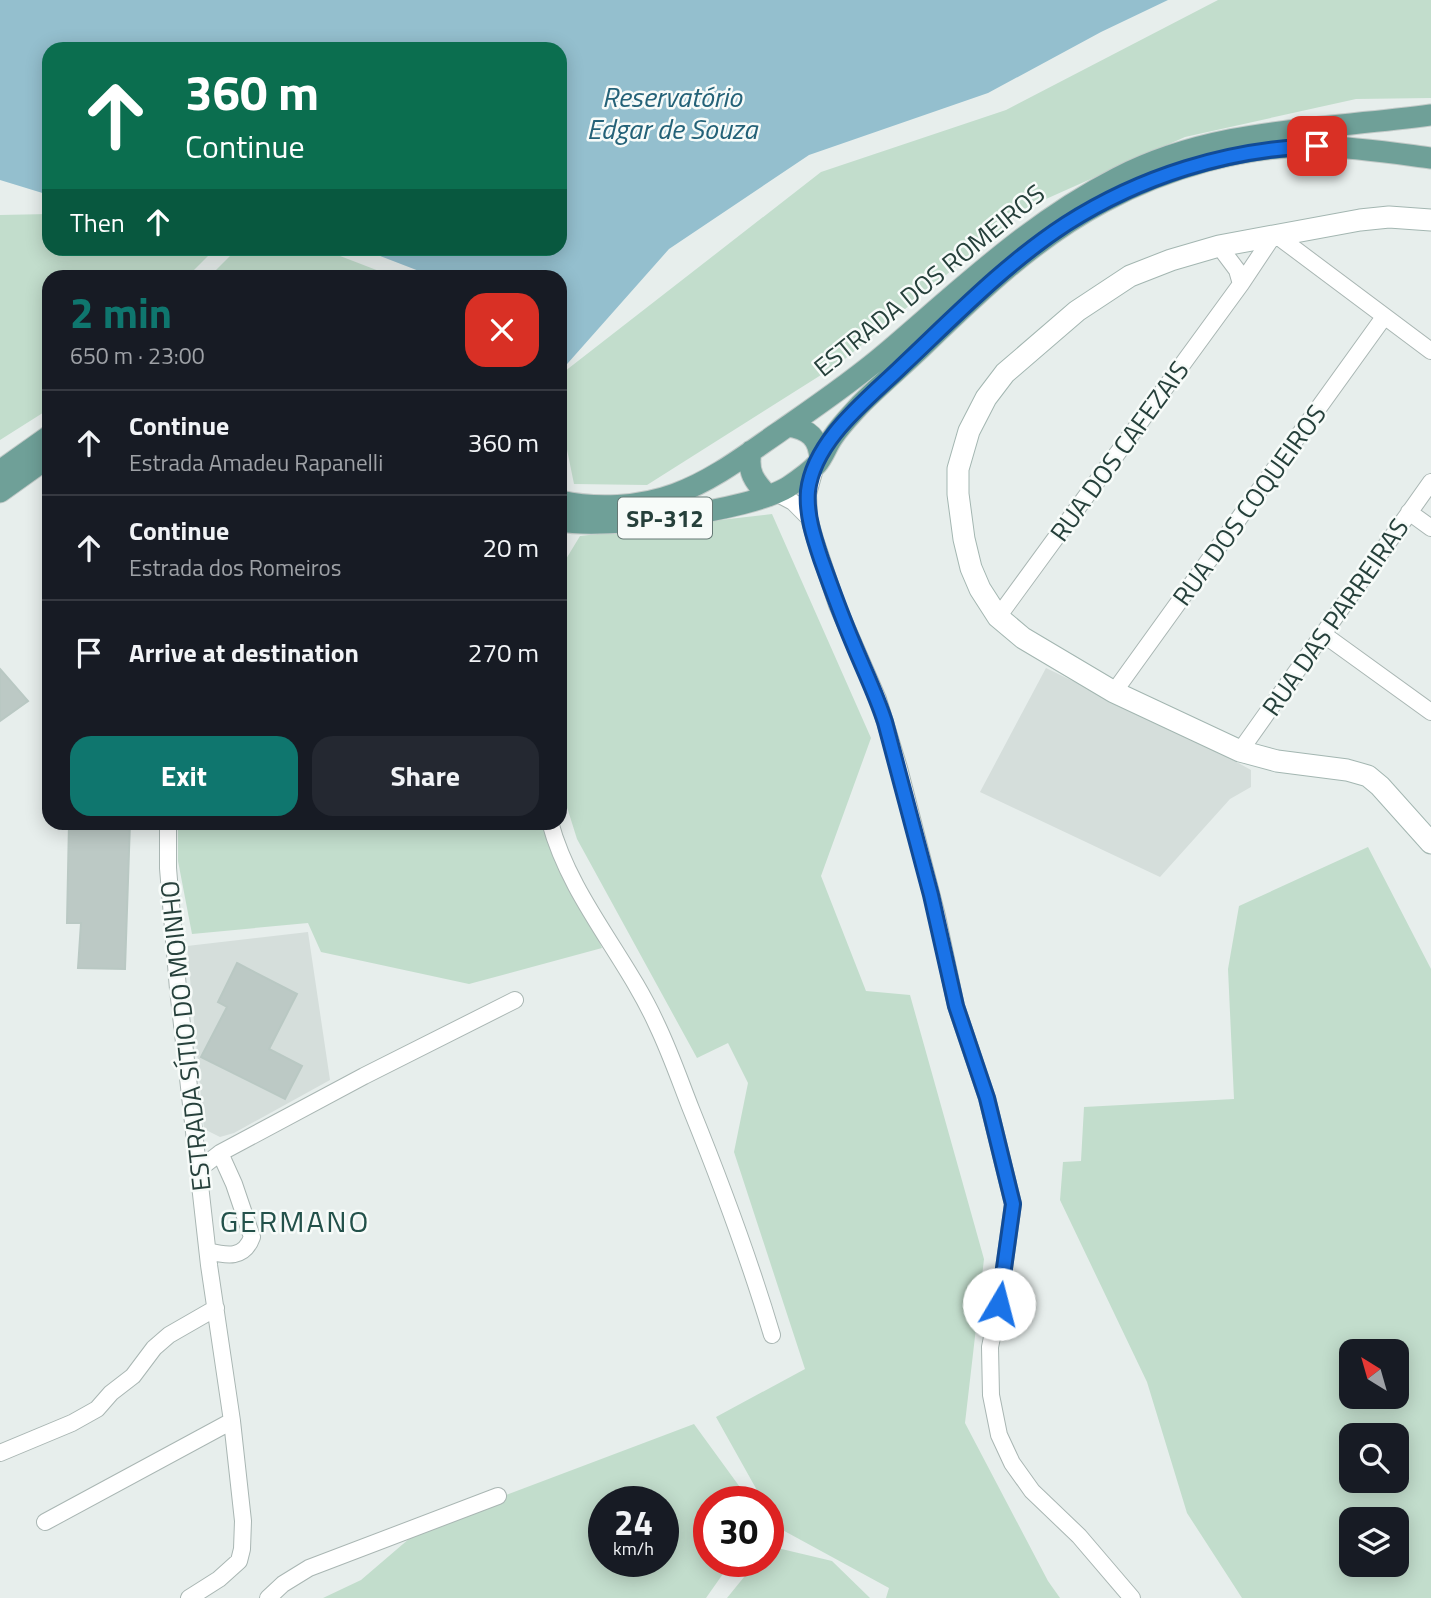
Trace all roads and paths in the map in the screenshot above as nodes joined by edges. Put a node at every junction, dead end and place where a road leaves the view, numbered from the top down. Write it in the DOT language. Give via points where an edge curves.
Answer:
graph roads {
  1 [pos="1431,115"];
  2 [pos="1431,158"];
  3 [pos="1431,220"];
  4 [pos="1275,236"];
  5 [pos="1219,246"];
  6 [pos="1241,284"];
  7 [pos="1384,317"];
  8 [pos="1431,351"];
  9 [pos="788,426"];
  10 [pos="42,441"];
  11 [pos="751,451"];
  12 [pos="42,462"];
  13 [pos="818,462"];
  14 [pos="0,471"];
  15 [pos="1431,482"];
  16 [pos="0,492"];
  17 [pos="772,494"];
  18 [pos="567,503"];
  19 [pos="1409,512"];
  20 [pos="810,518"];
  21 [pos="567,522"];
  22 [pos="1431,528"];
  23 [pos="998,617"];
  24 [pos="1323,634"];
  25 [pos="1114,692"];
  26 [pos="1431,712"];
  27 [pos="1240,751"];
  28 [pos="168,830"];
  29 [pos="553,830"];
  30 [pos="1431,843"];
  31 [pos="515,1000"];
  32 [pos="220,1153"];
  33 [pos="198,1170"];
  34 [pos="208,1251"];
  35 [pos="216,1308"];
  36 [pos="772,1335"];
  37 [pos="232,1422"];
  38 [pos="0,1453"];
  39 [pos="498,1496"];
  40 [pos="45,1522"];
  41 [pos="189,1598"];
  42 [pos="268,1598"];
  43 [pos="1132,1598"];
  1 -- 9 [label="main road, ESTRADA DOS ROMEIROS / SP-312" via="1249,135 1182,151 1119,177 1032,229 874,362"];
  2 -- 13 [label="main road, ESTRADA DOS ROMEIROS / SP-312" via="1284,147 1188,167 1104,201 1009,267 953,317 847,420"];
  3 -- 4 [label="street" via="1360,220"];
  4 -- 5 [label="street"];
  4 -- 6 [label="street, RUA DOS CAFEZAIS"];
  4 -- 7 [label="street"];
  5 -- 6 [label="street" via="1237,270"];
  5 -- 23 [label="street" via="1130,276 1102,293 1005,373 986,398 961,451 958,494 971,568"];
  6 -- 23 [label="street, RUA DOS CAFEZAIS"];
  7 -- 8 [label="street"];
  7 -- 25 [label="street, RUA DOS COQUEIROS"];
  9 -- 11 [label="main road, ESTRADA DOS ROMEIROS / SP-312"];
  9 -- 13 [label="main road" via="802,428 817,441"];
  10 -- 14 [label="main road"];
  11 -- 17 [label="main road" via="748,464 753,477"];
  11 -- 18 [label="main road, ESTRADA DOS ROMEIROS / SP-312" via="675,494 623,504"];
  12 -- 16 [label="main road"];
  13 -- 17 [label="main road, ESTRADA DOS ROMEIROS / SP-312"];
  13 -- 20 [label="street" via="808,494"];
  15 -- 19 [label="street, RUA DAS PARREIRAS"];
  17 -- 20 [label="street" via="793,502"];
  17 -- 21 [label="main road, ESTRADA DOS ROMEIROS / SP-312" via="663,518"];
  19 -- 22 [label="street"];
  19 -- 24 [label="street, RUA DAS PARREIRAS"];
  20 -- 43 [label="street" via="838,605 878,699 937,916 956,1006 987,1098 1013,1204 990,1347 991,1395 999,1434 1032,1491 1079,1536"];
  23 -- 25 [label="street" via="1023,638"];
  24 -- 26 [label="street"];
  24 -- 27 [label="street, RUA DAS PARREIRAS"];
  25 -- 27 [label="street"];
  27 -- 30 [label="street" via="1368,776"];
  28 -- 33 [label="street, ESTRADA SÍTIO DO MOINHO" via="178,989"];
  29 -- 36 [label="street" via="579,889 657,1023 740,1234"];
  31 -- 32 [label="street"];
  32 -- 33 [label="street"];
  32 -- 34 [label="street" via="252,1237 240,1254"];
  33 -- 34 [label="street, ESTRADA SÍTIO DO MOINHO"];
  34 -- 35 [label="street, ESTRADA SÍTIO DO MOINHO"];
  35 -- 37 [label="street, ESTRADA SÍTIO DO MOINHO"];
  35 -- 38 [label="street" via="169,1335 97,1409"];
  37 -- 40 [label="street"];
  37 -- 41 [label="street, ESTRADA SÍTIO DO MOINHO" via="242,1549 231,1570"];
  39 -- 42 [label="street" via="309,1568"];
}
